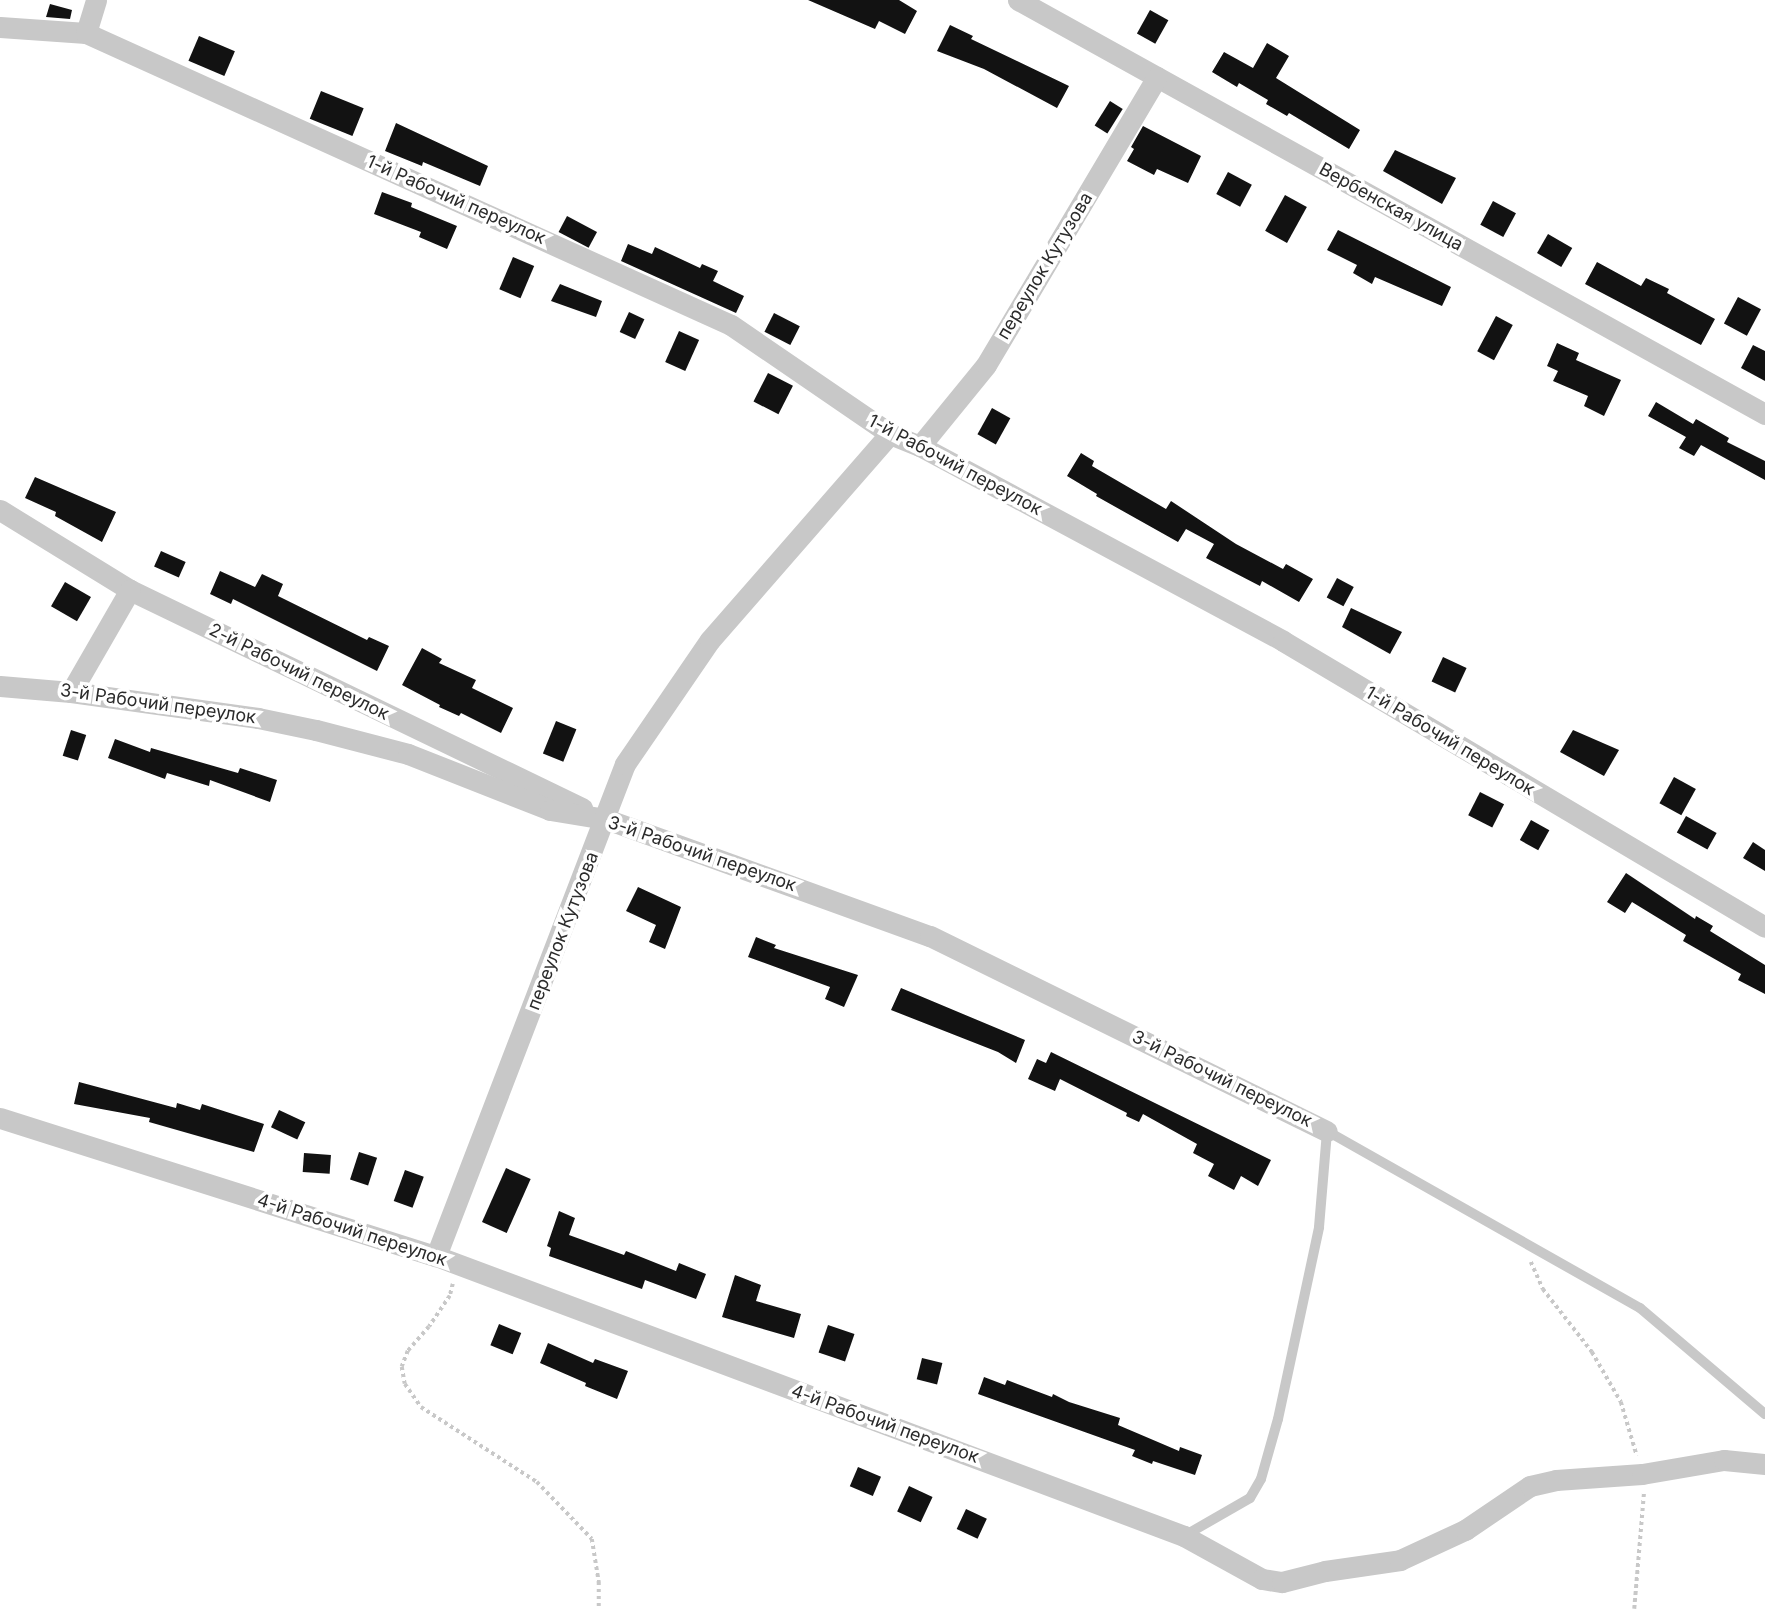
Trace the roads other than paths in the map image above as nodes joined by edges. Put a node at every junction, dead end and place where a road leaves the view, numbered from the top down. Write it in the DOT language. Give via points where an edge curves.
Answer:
graph roads {
  1 [pos="96,0"];
  2 [pos="1018,0"];
  3 [pos="0,27"];
  4 [pos="86,33"];
  5 [pos="1157,77"];
  6 [pos="1765,414"];
  7 [pos="890,434"];
  8 [pos="920,446"];
  9 [pos="0,510"];
  10 [pos="130,590"];
  11 [pos="0,686"];
  12 [pos="71,691"];
  13 [pos="606,819"];
  14 [pos="1765,927"];
  15 [pos="0,1118"];
  16 [pos="1327,1131"];
  17 [pos="436,1256"];
  18 [pos="1765,1414"];
  19 [pos="1765,1464"];
  20 [pos="1184,1536"];
  1 -- 4 [label="street"];
  2 -- 5 [label="street, Вербенская улица"];
  3 -- 4 [label="street, 1-й Рабочий переулок"];
  4 -- 7 [label="street, 1-й Рабочий переулок" via="731,325"];
  5 -- 6 [label="street, Вербенская улица"];
  5 -- 8 [label="street, переулок Кутузова" via="986,365"];
  7 -- 8 [label="street, 1-й Рабочий переулок"];
  7 -- 13 [label="street, переулок Кутузова" via="710,640 631,754"];
  8 -- 14 [label="street, 1-й Рабочий переулок" via="1283,641"];
  9 -- 10 [label="street, 2-й Рабочий переулок"];
  10 -- 12 [label="street"];
  10 -- 13 [label="street, 2-й Рабочий переулок"];
  11 -- 12 [label="street, 3-й Рабочий переулок"];
  12 -- 13 [label="street, 3-й Рабочий переулок" via="316,730 408,754 550,810"];
  13 -- 16 [label="street, 3-й Рабочий переулок" via="930,936"];
  13 -- 17 [label="street, переулок Кутузова"];
  15 -- 17 [label="street, 4-й Рабочий переулок"];
  16 -- 18 [label="lane" via="1640,1308"];
  16 -- 20 [label="lane" via="1319,1227 1261,1479 1250,1498"];
  17 -- 20 [label="street, 4-й Рабочий переулок"];
  19 -- 20 [label="street, 4-й Рабочий переулок" via="1724,1460 1530,1486 1465,1530 1401,1560 1282,1582 1262,1579"];
}
